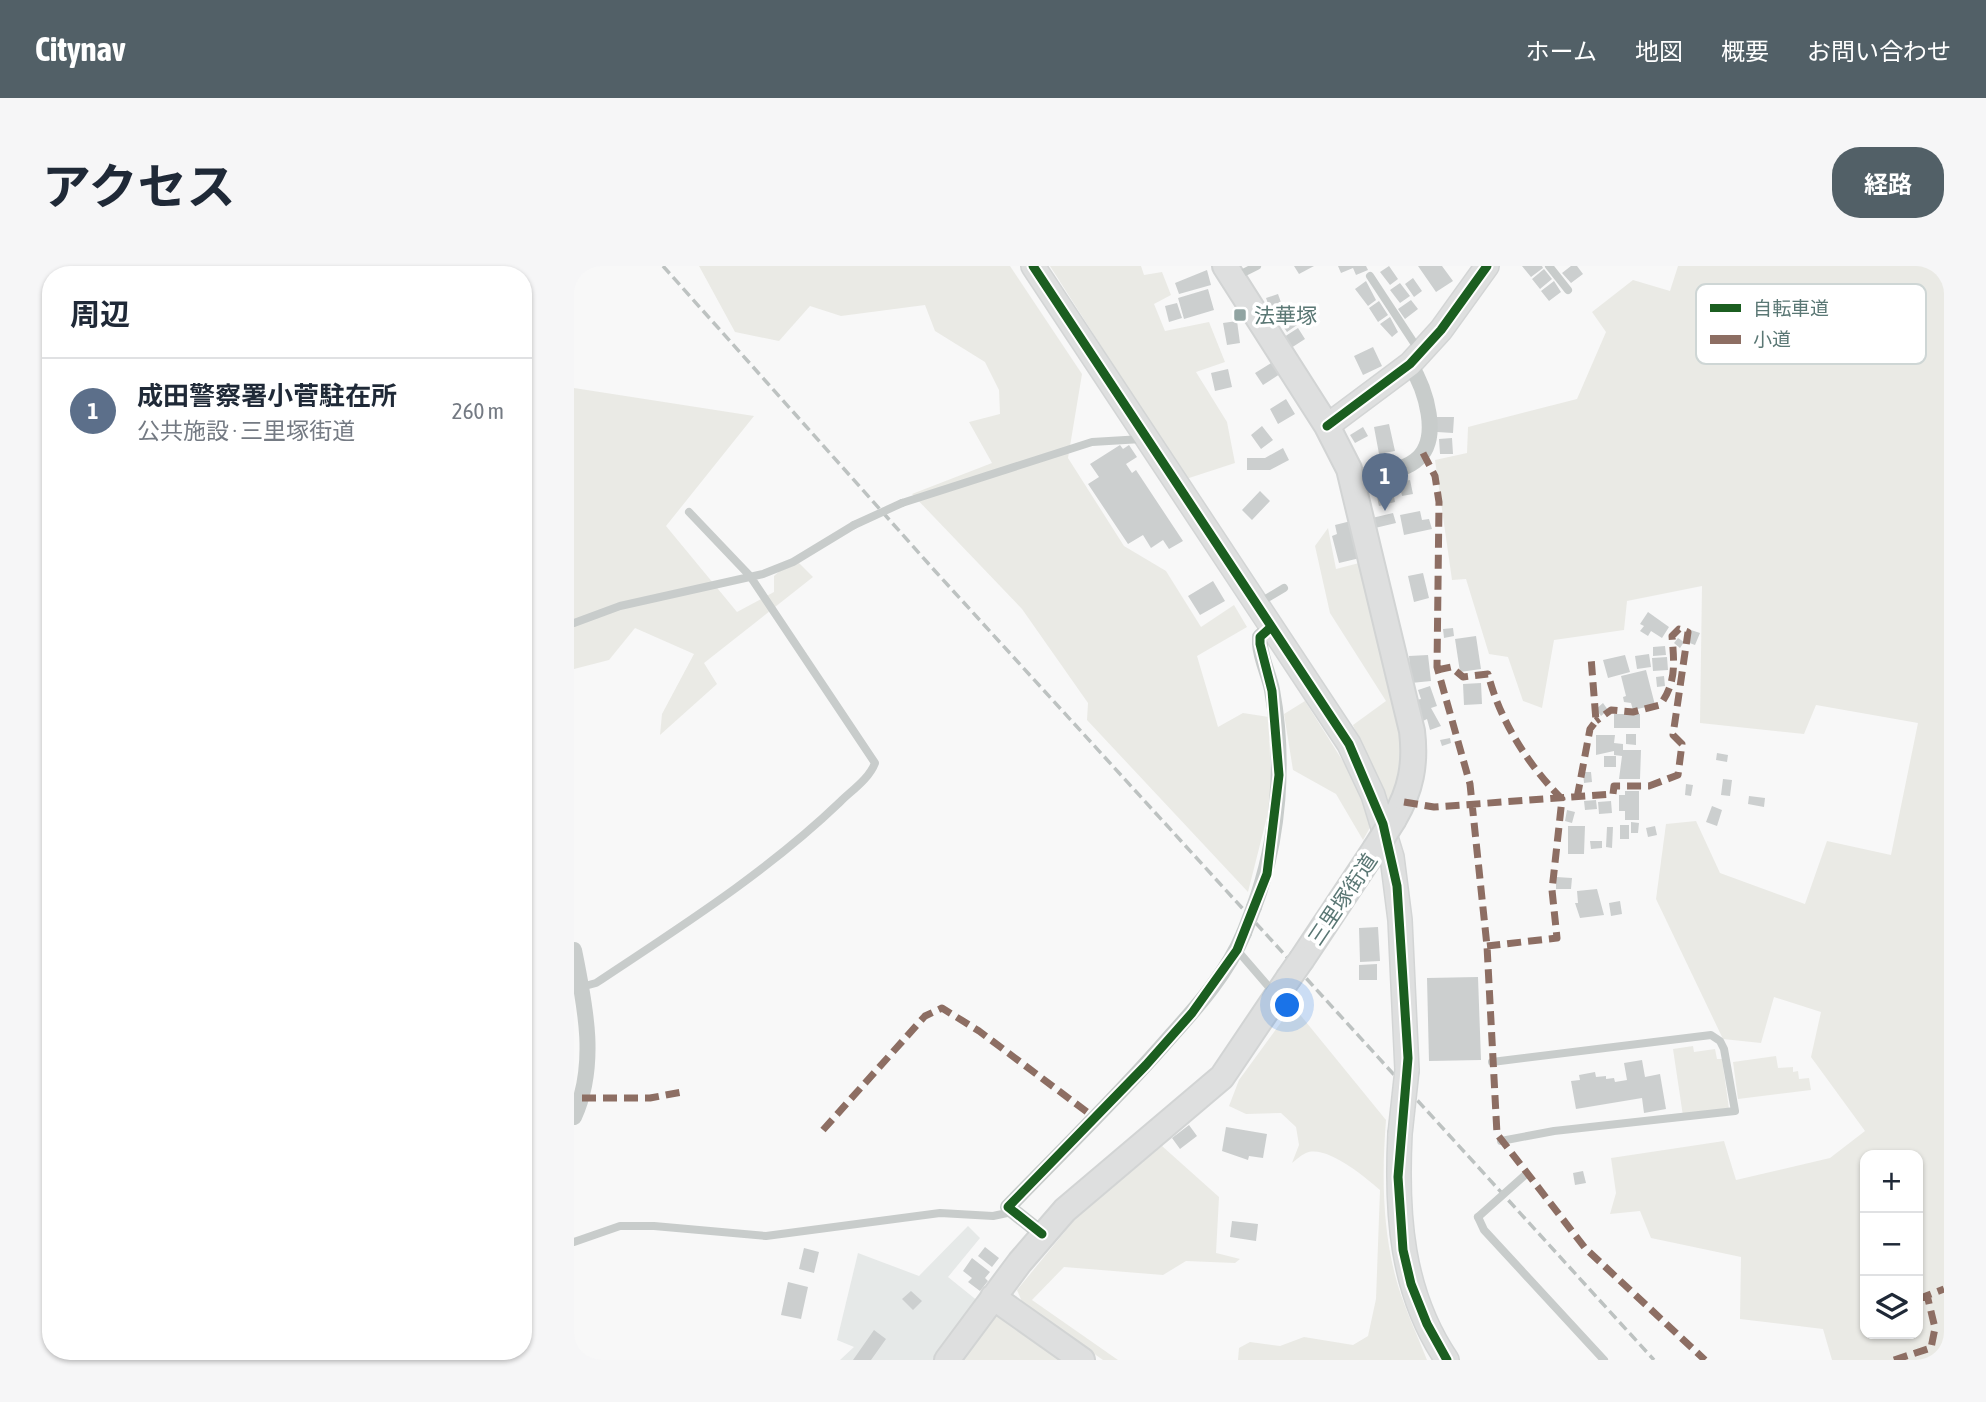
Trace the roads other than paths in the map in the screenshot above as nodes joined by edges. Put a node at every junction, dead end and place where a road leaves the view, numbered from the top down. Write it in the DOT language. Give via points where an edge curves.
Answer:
graph roads {
  1 [pos="1033,266"];
  2 [pos="1257,266"];
  3 [pos="1487,266"];
  4 [pos="1549,266"];
  5 [pos="1228,272"];
  6 [pos="1370,276"];
  7 [pos="1568,290"];
  8 [pos="1415,359"];
  9 [pos="1327,426"];
  10 [pos="1145,439"];
  11 [pos="1352,480"];
  12 [pos="690,512"];
  13 [pos="750,576"];
  14 [pos="1283,588"];
  15 [pos="1256,605"];
  16 [pos="574,623"];
  17 [pos="1271,627"];
  18 [pos="574,950"];
  19 [pos="1237,950"];
  20 [pos="1289,978"];
  21 [pos="582,987"];
  22 [pos="1492,1062"];
  23 [pos="574,1117"];
  24 [pos="1501,1141"];
  25 [pos="1527,1174"];
  26 [pos="1012,1212"];
  27 [pos="1042,1234"];
  28 [pos="574,1242"];
  29 [pos="993,1297"];
  30 [pos="947,1360"];
  31 [pos="1082,1360"];
  32 [pos="1447,1360"];
  33 [pos="1604,1360"];
  1 -- 10 [label="street"];
  2 -- 5 [label="lane"];
  3 -- 8 [label="street"];
  4 -- 7 [label="lane"];
  5 -- 9 [label="main road, 三里塚街道"];
  6 -- 8 [label="lane"];
  8 -- 9 [label="street"];
  8 -- 11 [label="street" via="1425,391 1429,441 1423,453 1408,465"];
  9 -- 11 [label="main road, 三里塚街道"];
  10 -- 13 [label="lane, bridge" via="1092,442 902,502 793,562"];
  10 -- 15 [label="street"];
  11 -- 20 [label="main road, 三里塚街道, bridge" via="1412,731 1411,785 1376,849"];
  12 -- 13 [label="lane"];
  13 -- 16 [label="lane" via="620,606"];
  13 -- 21 [label="lane" via="872,756 872,770 814,827 743,883 596,983"];
  14 -- 15 [label="lane"];
  15 -- 17 [label="street"];
  17 -- 19 [label="street, bridge" via="1259,644 1272,691 1279,775 1270,855"];
  17 -- 32 [label="street, bridge" via="1349,744 1383,824 1397,886 1407,1070 1398,1210 1411,1284"];
  18 -- 21 [label="street"];
  19 -- 20 [label="lane"];
  19 -- 26 [label="street" via="1192,1013 1008,1208"];
  20 -- 27 [label="main road, 三里塚街道" via="1223,1077"];
  21 -- 23 [label="street" via="589,1061"];
  22 -- 24 [label="lane" via="1711,1035 1724,1049 1735,1111"];
  25 -- 33 [label="lane, bridge" via="1478,1217 1484,1230"];
  26 -- 27 [label="street"];
  26 -- 28 [label="lane" via="993,1216 940,1213 766,1236 620,1226"];
  27 -- 29 [label="main road, 三里塚街道"];
  29 -- 30 [label="main road, 三里塚街道"];
  29 -- 31 [label="main road"];
}
